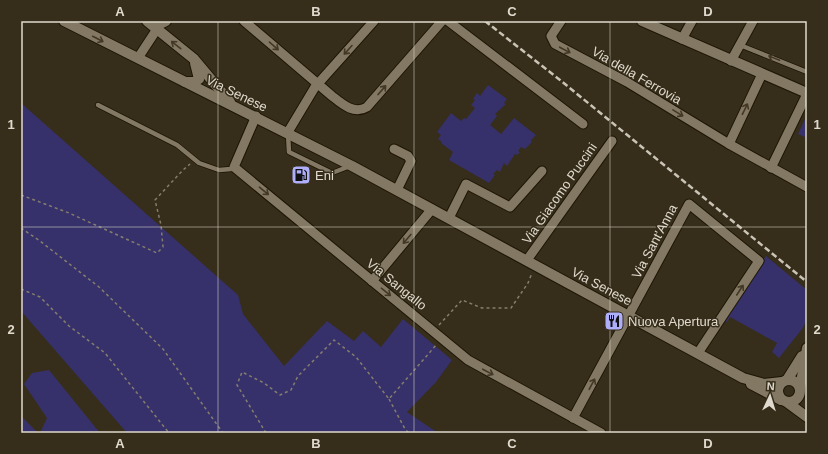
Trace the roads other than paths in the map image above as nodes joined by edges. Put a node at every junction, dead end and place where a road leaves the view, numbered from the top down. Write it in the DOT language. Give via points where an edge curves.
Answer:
graph roads {
  1 [pos="64,21"];
  2 [pos="147,21"];
  3 [pos="166,21"];
  4 [pos="244,21"];
  5 [pos="374,21"];
  6 [pos="442,21"];
  7 [pos="448,21"];
  8 [pos="561,21"];
  9 [pos="642,21"];
  10 [pos="692,21"];
  11 [pos="753,21"];
  12 [pos="156,25"];
  13 [pos="682,39"];
  14 [pos="740,44"];
  15 [pos="138,58"];
  16 [pos="194,59"];
  17 [pos="731,61"];
  18 [pos="807,72"];
  19 [pos="762,74"];
  20 [pos="185,82"];
  21 [pos="318,84"];
  22 [pos="807,93"];
  23 [pos="231,104"];
  24 [pos="98,105"];
  25 [pos="256,116"];
  26 [pos="583,124"];
  27 [pos="288,132"];
  28 [pos="612,141"];
  29 [pos="729,144"];
  30 [pos="394,149"];
  31 [pos="352,166"];
  32 [pos="234,167"];
  33 [pos="770,168"];
  34 [pos="542,171"];
  35 [pos="807,187"];
  36 [pos="397,190"];
  37 [pos="432,209"];
  38 [pos="449,218"];
  39 [pos="531,262"];
  40 [pos="372,281"];
  41 [pos="629,315"];
  42 [pos="807,347"];
  43 [pos="698,353"];
  44 [pos="743,378"];
  45 [pos="785,381"];
  46 [pos="800,390"];
  47 [pos="785,401"];
  48 [pos="807,403"];
  49 [pos="807,417"];
  50 [pos="573,418"];
  51 [pos="601,433"];
  1 -- 15 [label="main road, Via Senese, one-way"];
  2 -- 12 [label="main road"];
  3 -- 12 [label="main road"];
  4 -- 21 [label="street, one-way"];
  5 -- 21 [label="street, one-way"];
  21 -- 6 [label="street, one-way" via="352,109 361,110 367,107"];
  7 -- 26 [label="street"];
  8 -- 29 [label="street, Via della Ferrovia, one-way" via="552,34 551,39 555,44 632,85"];
  9 -- 13 [label="main road"];
  10 -- 13 [label="street"];
  11 -- 14 [label="street"];
  12 -- 15 [label="street"];
  16 -- 12 [label="main road, one-way"];
  13 -- 17 [label="main road"];
  14 -- 17 [label="street"];
  18 -- 14 [label="lane, one-way"];
  15 -- 20 [label="main road, Via Senese"];
  16 -- 20 [label="main road" via="199,79"];
  16 -- 23 [label="main road"];
  17 -- 19 [label="main road"];
  19 -- 22 [label="main road"];
  29 -- 19 [label="street, one-way"];
  20 -- 23 [label="main road, Via Senese"];
  21 -- 27 [label="street"];
  22 -- 33 [label="street"];
  23 -- 25 [label="main road, Via Senese"];
  24 -- 32 [label="lane" via="177,144 195,161 218,170"];
  25 -- 27 [label="main road, Via Senese"];
  25 -- 32 [label="street"];
  27 -- 31 [label="main road, Via Senese"];
  27 -- 31 [label="lane" via="289,152 332,173"];
  28 -- 39 [label="street, Via Giacomo Puccini"];
  29 -- 33 [label="street, Via della Ferrovia"];
  30 -- 36 [label="street" via="408,156 411,161"];
  31 -- 36 [label="main road, Via Senese"];
  32 -- 40 [label="street, Via Sangallo, one-way"];
  33 -- 35 [label="street, Via della Ferrovia"];
  34 -- 38 [label="street" via="510,207 466,184"];
  36 -- 37 [label="main road, Via Senese"];
  37 -- 38 [label="main road, Via Senese"];
  37 -- 40 [label="street, one-way"];
  38 -- 39 [label="main road, Via Senese"];
  39 -- 41 [label="main road, Via Senese"];
  40 -- 50 [label="street, Via Sangallo, one-way" via="475,364"];
  41 -- 43 [label="main road, Via Senese"];
  43 -- 41 [label="street, Via Sant'Anna, one-way" via="759,261 689,204"];
  50 -- 41 [label="street, Via Sant'Anna, one-way"];
  42 -- 45 [label="main road"];
  42 -- 46 [label="main road"];
  43 -- 44 [label="main road, Via Senese"];
  44 -- 45 [label="main road, Via Senese" via="764,384"];
  44 -- 47 [label="main road, Via Senese"];
  45 -- 46 [label="main road" via="796,383"];
  45 -- 47 [label="main road" via="777,391"];
  46 -- 47 [label="main road" via="796,401"];
  46 -- 48 [label="main road"];
  47 -- 49 [label="main road, Via Senese"];
  50 -- 51 [label="street, Via Sangallo"];
}
